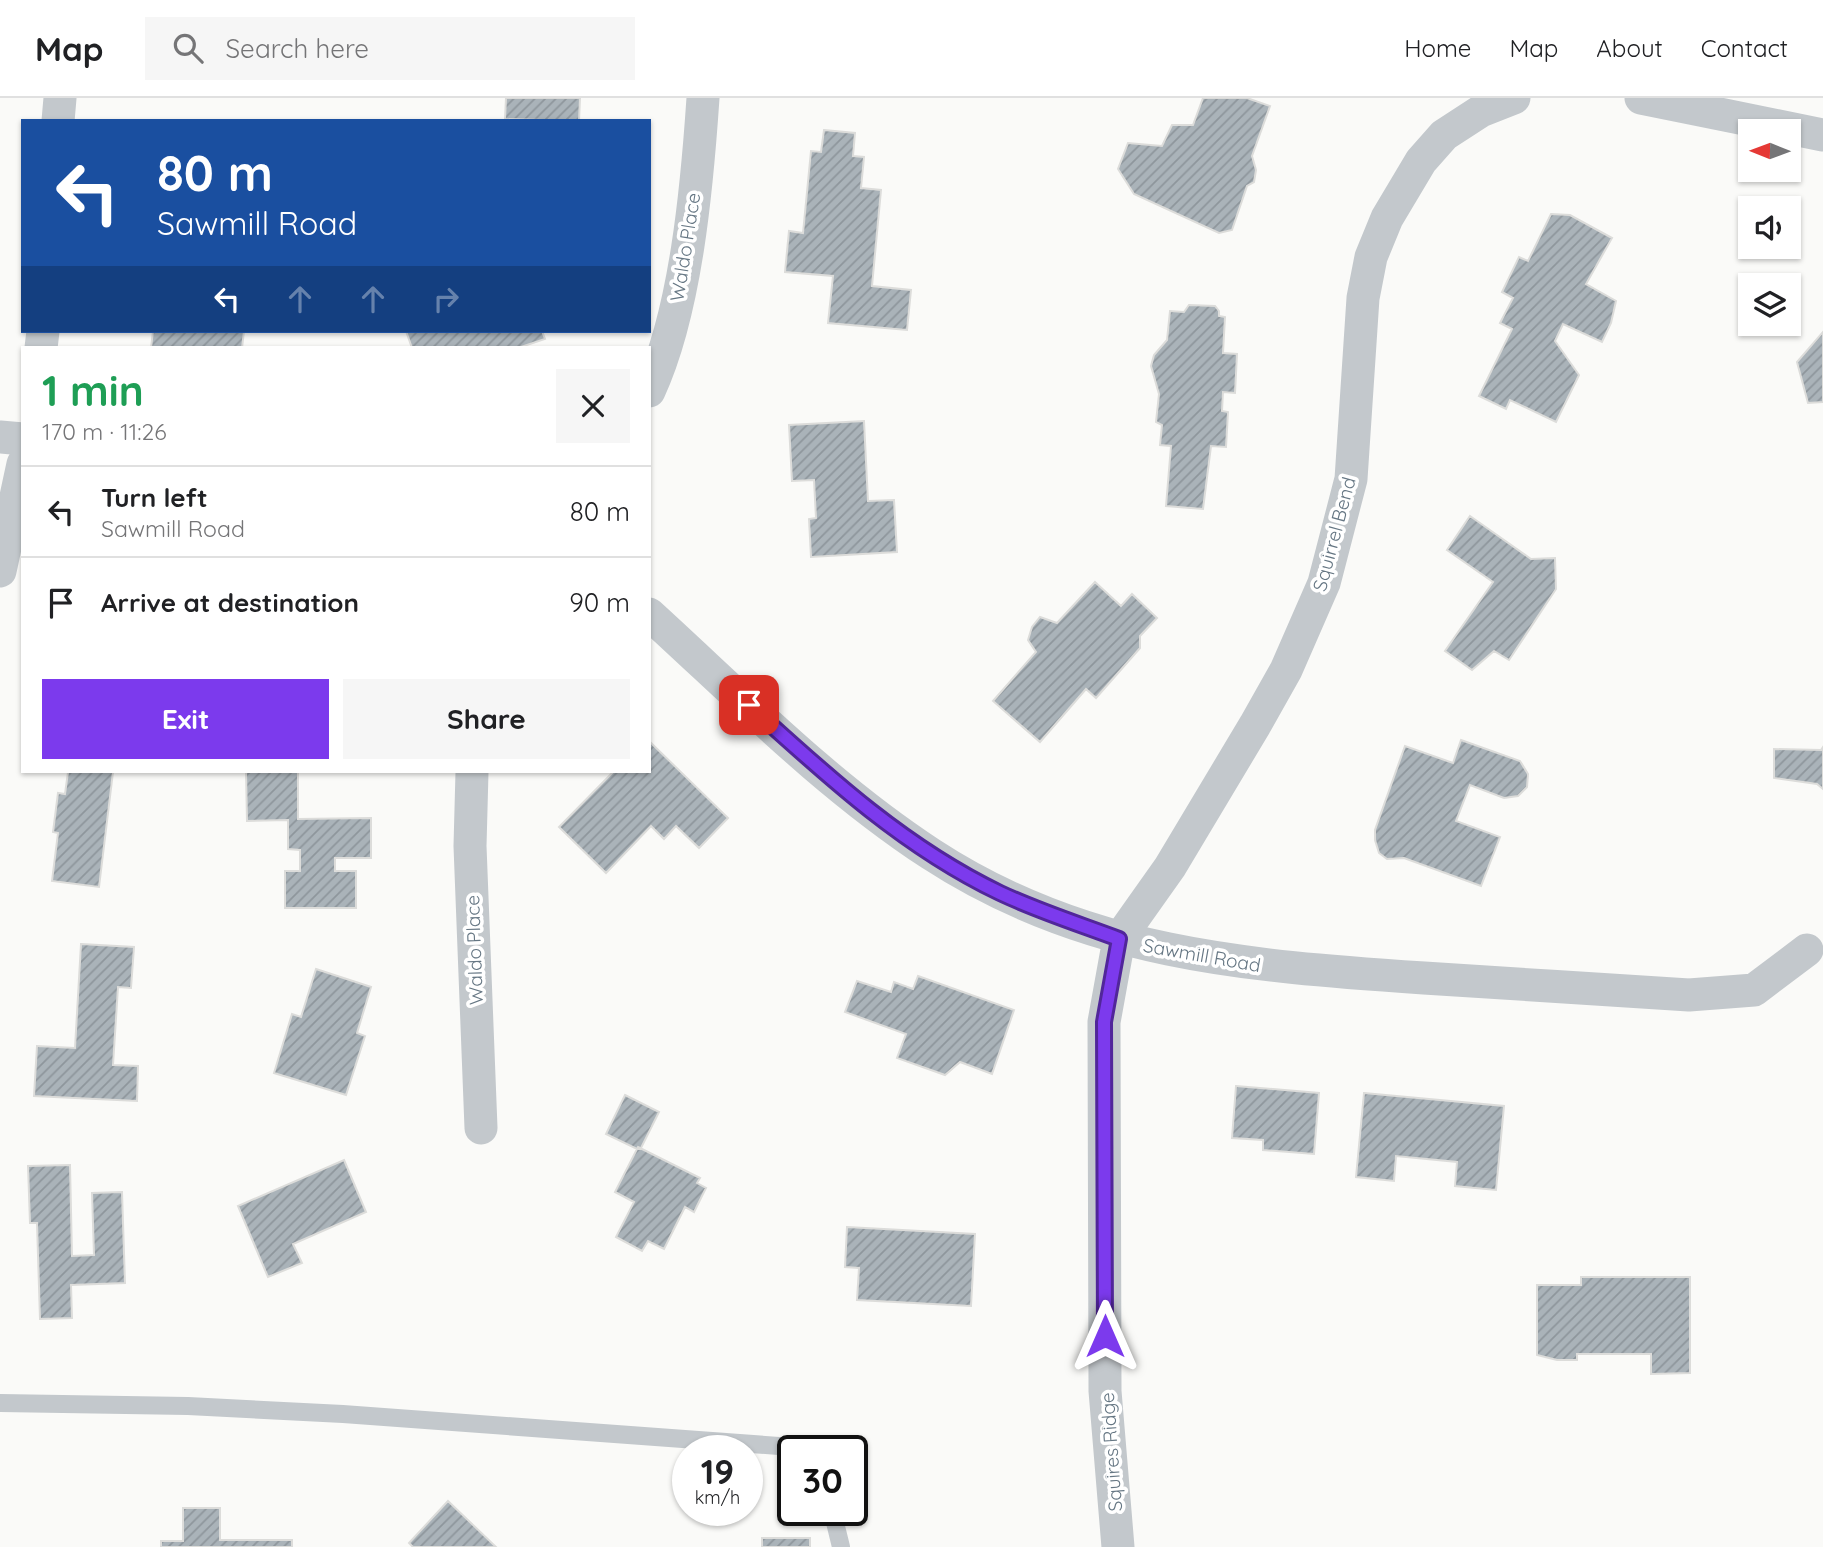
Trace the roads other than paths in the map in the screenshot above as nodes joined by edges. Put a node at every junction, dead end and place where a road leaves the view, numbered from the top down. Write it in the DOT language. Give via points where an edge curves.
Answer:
graph roads {
  1 [pos="60,98"];
  2 [pos="703,98"];
  3 [pos="1514,98"];
  4 [pos="1641,98"];
  5 [pos="58,119"];
  6 [pos="1823,135"];
  7 [pos="651,387"];
  8 [pos="0,437"];
  9 [pos="21,439"];
  10 [pos="21,473"];
  11 [pos="0,571"];
  12 [pos="651,616"];
  13 [pos="472,773"];
  14 [pos="1119,939"];
  15 [pos="1807,950"];
  16 [pos="481,1128"];
  17 [pos="0,1403"];
  18 [pos="777,1446"];
  19 [pos="836,1526"];
  20 [pos="841,1547"];
  21 [pos="1118,1547"];
  1 -- 5 [label="street"];
  2 -- 7 [label="street, Waldo Place" via="680,293 663,361"];
  3 -- 14 [label="street, Squirrel Bend" via="1481,111 1444,135 1421,161 1387,218 1371,257 1363,298 1351,479 1324,583 1286,670 1255,725 1170,867"];
  4 -- 6 [label="street"];
  8 -- 9 [label="street"];
  10 -- 11 [label="street"];
  12 -- 14 [label="street, Sawmill Road" via="849,797 933,855 1000,892"];
  13 -- 16 [label="street, Waldo Place" via="470,846"];
  14 -- 15 [label="street, Sawmill Road" via="1275,968 1689,995 1754,990"];
  14 -- 21 [label="street, Squires Ridge" via="1104,1022 1105,1391"];
  17 -- 18 [label="lane" via="343,1414"];
  19 -- 20 [label="lane"];
}
